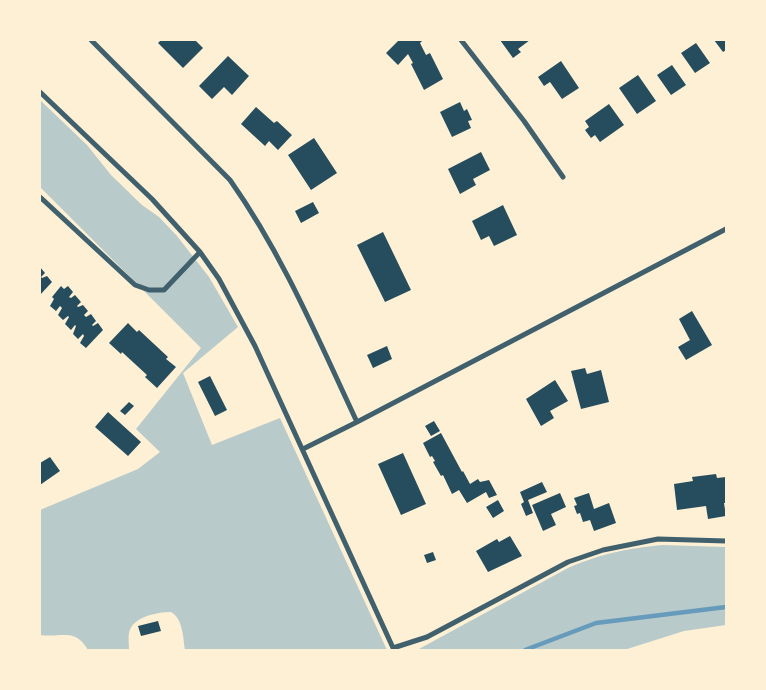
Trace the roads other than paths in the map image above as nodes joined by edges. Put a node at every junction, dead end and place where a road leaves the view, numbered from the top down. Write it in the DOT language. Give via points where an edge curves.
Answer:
graph roads {
  1 [pos="91,40"];
  2 [pos="461,40"];
  3 [pos="40,92"];
  4 [pos="562,177"];
  5 [pos="40,197"];
  6 [pos="726,229"];
  7 [pos="200,252"];
  8 [pos="357,422"];
  9 [pos="303,449"];
  10 [pos="726,541"];
  11 [pos="393,649"];
  1 -- 8 [label="street" via="235,186 267,236 300,299"];
  2 -- 4 [label="street" via="524,121"];
  3 -- 7 [label="street" via="152,199"];
  5 -- 7 [label="street" via="135,285 149,290 164,290"];
  6 -- 8 [label="street"];
  7 -- 9 [label="street" via="238,312"];
  8 -- 9 [label="street"];
  9 -- 11 [label="street"];
  10 -- 11 [label="street" via="658,539 603,550 568,562 427,638"];
}
